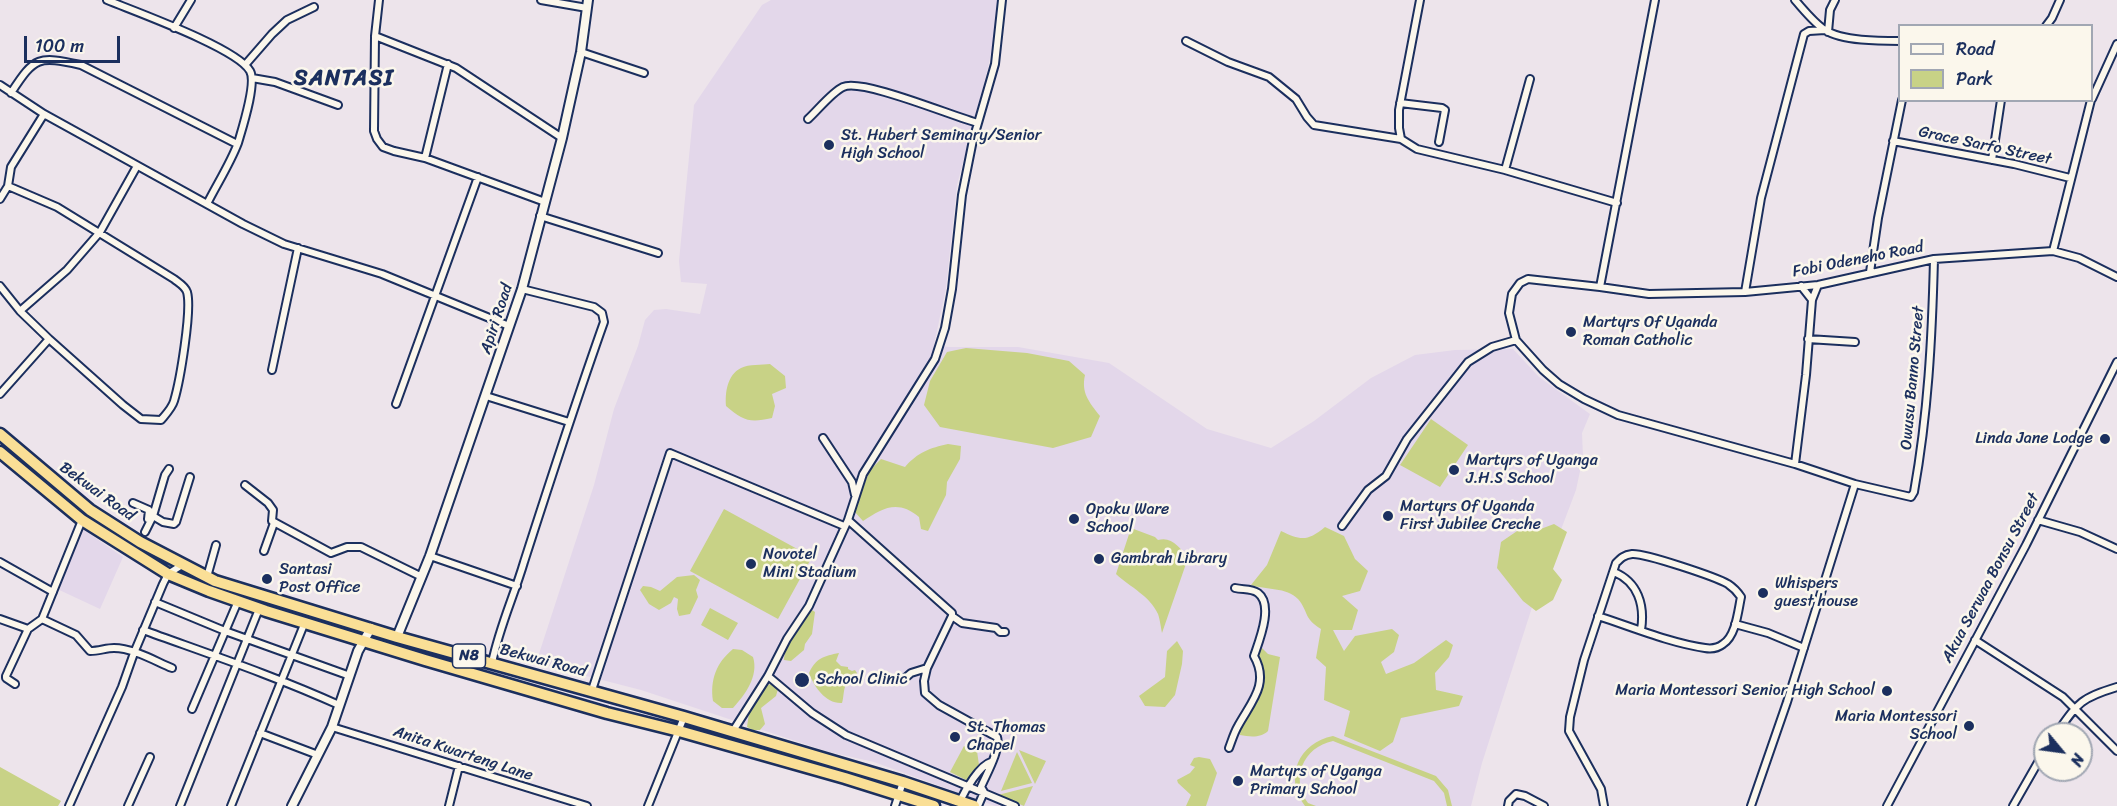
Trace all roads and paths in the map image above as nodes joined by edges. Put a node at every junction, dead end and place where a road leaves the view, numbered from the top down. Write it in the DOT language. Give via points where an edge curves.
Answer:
graph roads {
  1 [pos="107,0"];
  2 [pos="191,0"];
  3 [pos="369,0"];
  4 [pos="541,0"];
  5 [pos="1002,0"];
  6 [pos="1420,0"];
  7 [pos="1655,0"];
  8 [pos="1795,0"];
  9 [pos="1835,0"];
  10 [pos="2060,0"];
  11 [pos="379,1"];
  12 [pos="588,4"];
  13 [pos="314,7"];
  14 [pos="2048,24"];
  15 [pos="174,28"];
  16 [pos="1827,31"];
  17 [pos="375,36"];
  18 [pos="1186,41"];
  19 [pos="1898,42"];
  20 [pos="2117,44"];
  21 [pos="581,52"];
  22 [pos="448,64"];
  23 [pos="245,65"];
  24 [pos="644,73"];
  25 [pos="252,78"];
  26 [pos="1530,79"];
  27 [pos="0,85"];
  28 [pos="11,93"];
  29 [pos="2093,96"];
  30 [pos="1902,102"];
  31 [pos="2001,102"];
  32 [pos="2090,102"];
  33 [pos="1400,103"];
  34 [pos="338,105"];
  35 [pos="44,114"];
  36 [pos="808,119"];
  37 [pos="978,123"];
  38 [pos="562,138"];
  39 [pos="1401,139"];
  40 [pos="1893,141"];
  41 [pos="1439,142"];
  42 [pos="237,144"];
  43 [pos="425,158"];
  44 [pos="1992,160"];
  45 [pos="137,166"];
  46 [pos="1505,170"];
  47 [pos="478,177"];
  48 [pos="2070,178"];
  49 [pos="8,186"];
  50 [pos="1,196"];
  51 [pos="545,202"];
  52 [pos="1617,203"];
  53 [pos="207,204"];
  54 [pos="540,216"];
  55 [pos="100,232"];
  56 [pos="298,248"];
  57 [pos="2053,251"];
  58 [pos="658,253"];
  59 [pos="1934,259"];
  60 [pos="1870,272"];
  61 [pos="2117,277"];
  62 [pos="1818,285"];
  63 [pos="0,286"];
  64 [pos="1801,286"];
  65 [pos="1599,287"];
  66 [pos="522,289"];
  67 [pos="1745,292"];
  68 [pos="436,297"];
  69 [pos="1812,300"];
  70 [pos="20,311"];
  71 [pos="509,326"];
  72 [pos="49,339"];
  73 [pos="1808,339"];
  74 [pos="1516,340"];
  75 [pos="1855,342"];
  76 [pos="2117,363"];
  77 [pos="272,370"];
  78 [pos="0,393"];
  79 [pos="486,396"];
  80 [pos="396,404"];
  81 [pos="568,422"];
  82 [pos="0,434"];
  83 [pos="823,438"];
  84 [pos="0,452"];
  85 [pos="1795,464"];
  86 [pos="169,469"];
  87 [pos="190,477"];
  88 [pos="1855,484"];
  89 [pos="245,485"];
  90 [pos="855,495"];
  91 [pos="133,503"];
  92 [pos="153,516"];
  93 [pos="82,520"];
  94 [pos="2038,520"];
  95 [pos="274,523"];
  96 [pos="846,523"];
  97 [pos="1342,526"];
  98 [pos="142,537"];
  99 [pos="216,545"];
  100 [pos="2117,549"];
  101 [pos="264,551"];
  102 [pos="430,556"];
  103 [pos="0,562"];
  104 [pos="182,565"];
  105 [pos="1614,572"];
  106 [pos="168,574"];
  107 [pos="207,577"];
  108 [pos="422,577"];
  109 [pos="517,586"];
  110 [pos="1235,588"];
  111 [pos="53,592"];
  112 [pos="238,601"];
  113 [pos="155,602"];
  114 [pos="259,609"];
  115 [pos="952,616"];
  116 [pos="1598,616"];
  117 [pos="0,619"];
  118 [pos="42,620"];
  119 [pos="304,622"];
  120 [pos="1735,624"];
  121 [pos="28,628"];
  122 [pos="371,628"];
  123 [pos="143,630"];
  124 [pos="1641,630"];
  125 [pos="225,631"];
  126 [pos="1005,632"];
  127 [pos="397,636"];
  128 [pos="248,638"];
  129 [pos="1975,640"];
  130 [pos="364,641"];
  131 [pos="1804,648"];
  132 [pos="134,653"];
  133 [pos="292,654"];
  134 [pos="215,655"];
  135 [pos="492,663"];
  136 [pos="236,664"];
  137 [pos="172,668"];
  138 [pos="927,668"];
  139 [pos="530,672"];
  140 [pos="350,676"];
  141 [pos="768,676"];
  142 [pos="904,679"];
  143 [pos="281,681"];
  144 [pos="15,684"];
  145 [pos="2117,687"];
  146 [pos="524,689"];
  147 [pos="592,690"];
  148 [pos="339,705"];
  149 [pos="2075,708"];
  150 [pos="192,709"];
  151 [pos="684,717"];
  152 [pos="2065,722"];
  153 [pos="332,727"];
  154 [pos="679,730"];
  155 [pos="733,731"];
  156 [pos="260,733"];
  157 [pos="1229,748"];
  158 [pos="2117,751"];
  159 [pos="318,755"];
  160 [pos="150,757"];
  161 [pos="991,762"];
  162 [pos="459,766"];
  163 [pos="2033,771"];
  164 [pos="903,782"];
  165 [pos="968,786"];
  166 [pos="984,792"];
  167 [pos="899,794"];
  168 [pos="960,801"];
  169 [pos="69,806"];
  170 [pos="128,806"];
  171 [pos="180,806"];
  172 [pos="231,806"];
  173 [pos="292,806"];
  174 [pos="449,806"];
  175 [pos="587,806"];
  176 [pos="648,806"];
  177 [pos="895,806"];
  178 [pos="934,806"];
  179 [pos="976,806"];
  180 [pos="1015,806"];
  181 [pos="1508,806"];
  182 [pos="1544,806"];
  183 [pos="1604,806"];
  184 [pos="1751,806"];
  185 [pos="1887,806"];
  186 [pos="2013,806"];
  1 -- 15 [label="street"];
  2 -- 15 [label="street"];
  3 -- 11 [label="street"];
  4 -- 12 [label="street"];
  5 -- 37 [label="street" via="994,64"];
  6 -- 33 [label="street"];
  7 -- 52 [label="street"];
  8 -- 16 [label="street"];
  9 -- 16 [label="street"];
  10 -- 14 [label="street"];
  11 -- 17 [label="street"];
  12 -- 21 [label="street, Apiri Road"];
  13 -- 23 [label="street" via="287,20"];
  15 -- 23 [label="street" via="225,50"];
  16 -- 19 [label="street" via="1851,38"];
  16 -- 67 [label="street" via="1804,34 1761,198"];
  17 -- 22 [label="street"];
  17 -- 43 [label="street" via="377,140 394,152"];
  18 -- 39 [label="street" via="1269,77 1296,99 1314,125"];
  20 -- 29 [label="street"];
  21 -- 24 [label="street"];
  21 -- 38 [label="street, Apiri Road"];
  22 -- 38 [label="street"];
  22 -- 43 [label="street"];
  23 -- 25 [label="street"];
  25 -- 34 [label="street" via="275,82"];
  25 -- 42 [label="street"];
  26 -- 46 [label="street"];
  27 -- 28 [label="street"];
  28 -- 35 [label="street"];
  28 -- 42 [label="street" via="27,68 43,60 59,60 81,65"];
  30 -- 40 [label="street"];
  31 -- 44 [label="street"];
  32 -- 48 [label="street"];
  33 -- 39 [label="street"];
  33 -- 41 [label="street" via="1445,110"];
  35 -- 45 [label="street"];
  35 -- 49 [label="street" via="11,167"];
  36 -- 37 [label="street" via="843,87 854,85"];
  37 -- 90 [label="street" via="963,195 942,342 863,474"];
  38 -- 51 [label="street, Apiri Road"];
  39 -- 46 [label="street" via="1417,149"];
  40 -- 44 [label="street, Grace Sarfo Street"];
  40 -- 60 [label="street"];
  42 -- 53 [label="street"];
  43 -- 47 [label="street"];
  44 -- 48 [label="street, Grace Sarfo Street"];
  45 -- 53 [label="street"];
  45 -- 55 [label="street"];
  46 -- 52 [label="street"];
  47 -- 51 [label="street"];
  47 -- 68 [label="street"];
  48 -- 57 [label="street"];
  49 -- 50 [label="street"];
  49 -- 55 [label="street" via="57,207"];
  51 -- 54 [label="street, Apiri Road"];
  52 -- 65 [label="street"];
  53 -- 56 [label="street"];
  54 -- 58 [label="street"];
  54 -- 66 [label="street, Apiri Road"];
  55 -- 70 [label="street" via="67,270"];
  55 -- 72 [label="street" via="186,289 189,305 174,402 161,420 141,418"];
  56 -- 68 [label="street" via="382,274"];
  56 -- 77 [label="street"];
  57 -- 59 [label="street, Fobi Odeneho Road"];
  57 -- 61 [label="street, Fobi Odeneho Road" via="2079,258"];
  59 -- 60 [label="street, Fobi Odeneho Road"];
  59 -- 88 [label="street, Owusu Banno Street" via="1928,402 1914,492 1911,497"];
  60 -- 62 [label="street, Fobi Odeneho Road"];
  62 -- 64 [label="street, Fobi Odeneho Road"];
  62 -- 69 [label="street"];
  63 -- 70 [label="street"];
  64 -- 67 [label="street, Fobi Odeneho Road"];
  64 -- 69 [label="street"];
  65 -- 67 [label="street, Fobi Odeneho Road" via="1649,294"];
  65 -- 74 [label="street, Fobi Odeneho Road" via="1528,279 1520,283 1512,294 1509,313"];
  66 -- 71 [label="street, Apiri Road"];
  66 -- 81 [label="street" via="594,307 602,313 604,322"];
  68 -- 71 [label="street"];
  68 -- 80 [label="street"];
  69 -- 73 [label="street"];
  70 -- 72 [label="street"];
  71 -- 79 [label="street, Apiri Road"];
  72 -- 78 [label="street"];
  73 -- 75 [label="street"];
  73 -- 85 [label="street"];
  74 -- 85 [label="street" via="1559,384 1618,415"];
  74 -- 97 [label="street" via="1492,347 1468,362 1407,439 1386,476 1368,490"];
  76 -- 94 [label="street, Akua Serwaa Bonsu Street"];
  79 -- 81 [label="street"];
  79 -- 102 [label="street, Apiri Road"];
  81 -- 109 [label="street"];
  82 -- 98 [label="highway, Bekwai Road / N8" via="90,510"];
  83 -- 90 [label="street" via="852,482"];
  84 -- 93 [label="highway, Bekwai Road / N8"];
  85 -- 88 [label="street"];
  86 -- 92 [label="street"];
  87 -- 92 [label="street" via="176,522 163,522"];
  88 -- 131 [label="street"];
  89 -- 95 [label="street" via="268,503"];
  90 -- 96 [label="street"];
  91 -- 98 [label="street" via="149,510"];
  92 -- 98 [label="street"];
  93 -- 106 [label="highway, Bekwai Road / N8"];
  93 -- 111 [label="street"];
  94 -- 100 [label="street" via="2080,532"];
  94 -- 129 [label="street, Akua Serwaa Bonsu Street"];
  95 -- 101 [label="street"];
  95 -- 108 [label="street" via="331,553 361,547"];
  96 -- 115 [label="street" via="950,610"];
  96 -- 141 [label="street" via="809,606"];
  96 -- 147 [label="street" via="670,453"];
  98 -- 104 [label="highway, Bekwai Road / N8"];
  99 -- 107 [label="street"];
  102 -- 108 [label="street, Apiri Road"];
  102 -- 109 [label="street"];
  103 -- 111 [label="street"];
  104 -- 106 [label="street"];
  104 -- 107 [label="highway, Bekwai Road / N8"];
  105 -- 116 [label="street"];
  105 -- 120 [label="street" via="1622,556 1637,554 1726,583 1741,597"];
  105 -- 124 [label="street" via="1629,580 1641,604"];
  106 -- 112 [label="highway, Bekwai Road / N8"];
  106 -- 113 [label="street"];
  107 -- 122 [label="highway, Bekwai Road / N8"];
  108 -- 127 [label="street, Apiri Road"];
  109 -- 135 [label="street"];
  110 -- 157 [label="street" via="1259,594 1265,614 1254,656 1260,686"];
  111 -- 118 [label="street"];
  112 -- 114 [label="highway, Bekwai Road / N8"];
  112 -- 125 [label="street"];
  113 -- 123 [label="street"];
  113 -- 125 [label="street"];
  114 -- 119 [label="highway, Bekwai Road / N8"];
  114 -- 128 [label="street"];
  115 -- 126 [label="street" via="962,623"];
  115 -- 138 [label="street"];
  116 -- 124 [label="street"];
  116 -- 183 [label="street" via="1577,687 1569,731 1601,789"];
  117 -- 121 [label="street"];
  118 -- 121 [label="street"];
  118 -- 132 [label="street" via="76,636 90,651 111,648"];
  119 -- 130 [label="highway, Bekwai Road / N8"];
  119 -- 133 [label="street"];
  120 -- 124 [label="street" via="1726,642 1707,649"];
  120 -- 131 [label="street"];
  121 -- 144 [label="street" via="6,676"];
  122 -- 127 [label="highway, Bekwai Road / N8"];
  122 -- 130 [label="street"];
  123 -- 132 [label="street"];
  123 -- 134 [label="street"];
  125 -- 128 [label="street"];
  125 -- 134 [label="street"];
  127 -- 135 [label="highway, Bekwai Road / N8"];
  128 -- 133 [label="street"];
  128 -- 136 [label="street"];
  129 -- 149 [label="street" via="2054,690"];
  129 -- 185 [label="street, Akua Serwaa Bonsu Street"];
  130 -- 140 [label="street"];
  130 -- 146 [label="highway, Bekwai Road / N8"];
  131 -- 184 [label="street"];
  132 -- 137 [label="street"];
  132 -- 169 [label="street"];
  133 -- 140 [label="street"];
  133 -- 143 [label="street"];
  134 -- 136 [label="street"];
  134 -- 150 [label="street"];
  135 -- 139 [label="highway, Bekwai Road / N8"];
  136 -- 143 [label="street"];
  136 -- 171 [label="street"];
  138 -- 142 [label="street"];
  138 -- 161 [label="street" via="924,687 928,696 997,737"];
  139 -- 146 [label="highway"];
  139 -- 147 [label="highway, Bekwai Road / N8"];
  140 -- 148 [label="street"];
  141 -- 155 [label="street"];
  141 -- 165 [label="street" via="846,735"];
  143 -- 148 [label="street"];
  143 -- 156 [label="street"];
  145 -- 149 [label="street" via="2089,697"];
  146 -- 154 [label="highway, Bekwai Road / N8"];
  147 -- 151 [label="highway, Bekwai Road / N8"];
  148 -- 153 [label="street"];
  149 -- 152 [label="street"];
  149 -- 158 [label="street"];
  151 -- 154 [label="street"];
  151 -- 155 [label="highway, Bekwai Road / N8"];
  153 -- 159 [label="street"];
  153 -- 162 [label="street, Anita Kwarteng Lane"];
  154 -- 167 [label="highway, Bekwai Road / N8"];
  154 -- 176 [label="street"];
  155 -- 164 [label="highway, Bekwai Road / N8"];
  156 -- 159 [label="street"];
  156 -- 172 [label="street"];
  159 -- 173 [label="street"];
  160 -- 170 [label="street"];
  161 -- 165 [label="street"];
  161 -- 166 [label="street" via="981,787"];
  162 -- 174 [label="street"];
  162 -- 175 [label="street, Anita Kwarteng Lane"];
  163 -- 186 [label="street"];
  164 -- 167 [label="street"];
  164 -- 168 [label="highway, Bekwai Road / N8"];
  165 -- 166 [label="street"];
  165 -- 168 [label="street"];
  166 -- 179 [label="street"];
  166 -- 180 [label="street"];
  167 -- 177 [label="street"];
  167 -- 178 [label="highway, Bekwai Road / N8"];
  168 -- 179 [label="highway, Bekwai Road / N8"];
  181 -- 182 [label="street" via="1516,794"];
}
